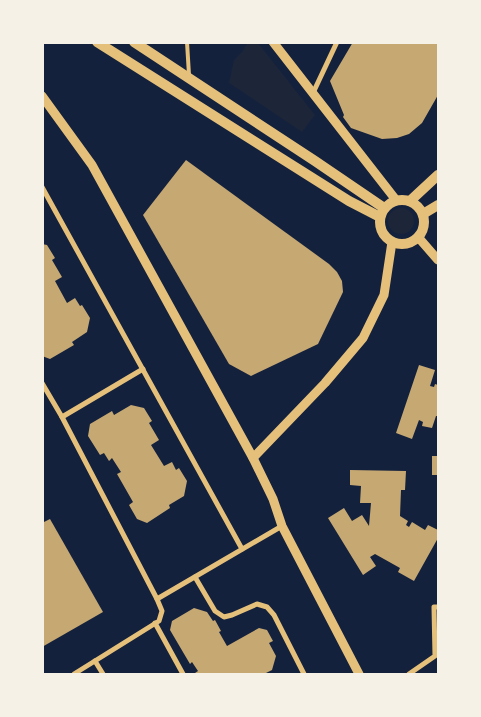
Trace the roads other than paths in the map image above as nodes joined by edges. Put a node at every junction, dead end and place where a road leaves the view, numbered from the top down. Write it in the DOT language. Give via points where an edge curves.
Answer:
graph roads {
  1 [pos="97,42"];
  2 [pos="134,42"];
  3 [pos="187,42"];
  4 [pos="273,42"];
  5 [pos="337,42"];
  6 [pos="189,78"];
  7 [pos="313,93"];
  8 [pos="42,96"];
  9 [pos="438,175"];
  10 [pos="42,187"];
  11 [pos="44,194"];
  12 [pos="396,200"];
  13 [pos="410,201"];
  14 [pos="438,204"];
  15 [pos="382,213"];
  16 [pos="423,214"];
  17 [pos="418,237"];
  18 [pos="392,242"];
  19 [pos="438,260"];
  20 [pos="144,369"];
  21 [pos="42,384"];
  22 [pos="62,417"];
  23 [pos="253,458"];
  24 [pos="282,526"];
  25 [pos="242,549"];
  26 [pos="196,577"];
  27 [pos="157,599"];
  28 [pos="438,607"];
  29 [pos="155,623"];
  30 [pos="96,661"];
  31 [pos="74,674"];
  32 [pos="103,674"];
  33 [pos="183,674"];
  34 [pos="304,674"];
  35 [pos="359,674"];
  36 [pos="409,674"];
  1 -- 15 [label="main road" via="349,201"];
  2 -- 6 [label="main road"];
  3 -- 6 [label="lane"];
  4 -- 7 [label="street"];
  5 -- 7 [label="street"];
  6 -- 15 [label="main road"];
  7 -- 12 [label="street"];
  8 -- 23 [label="street" via="92,165"];
  9 -- 13 [label="main road"];
  10 -- 11 [label="street"];
  11 -- 20 [label="street"];
  12 -- 13 [label="main road"];
  12 -- 15 [label="main road" via="389,203"];
  13 -- 16 [label="main road"];
  14 -- 16 [label="main road"];
  15 -- 18 [label="main road" via="380,227"];
  16 -- 17 [label="main road" via="424,227"];
  17 -- 18 [label="main road" via="401,244"];
  17 -- 19 [label="street"];
  18 -- 23 [label="street" via="384,296 363,338"];
  20 -- 22 [label="street"];
  20 -- 25 [label="street"];
  21 -- 22 [label="street"];
  22 -- 27 [label="street"];
  23 -- 24 [label="street"];
  24 -- 25 [label="street"];
  24 -- 35 [label="street"];
  25 -- 26 [label="street"];
  26 -- 27 [label="street"];
  26 -- 34 [label="street" via="216,611 224,617 257,604 267,607"];
  27 -- 29 [label="street" via="162,612"];
  28 -- 36 [label="street" via="434,607 435,656"];
  29 -- 30 [label="street"];
  29 -- 33 [label="street"];
  30 -- 31 [label="street"];
  30 -- 32 [label="street"];
}
